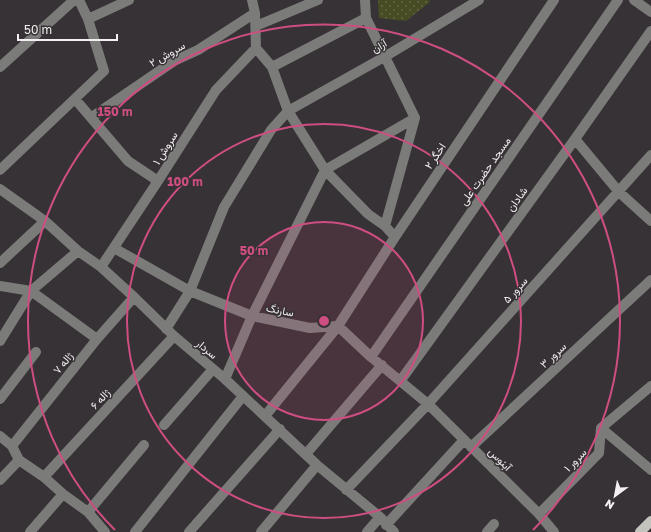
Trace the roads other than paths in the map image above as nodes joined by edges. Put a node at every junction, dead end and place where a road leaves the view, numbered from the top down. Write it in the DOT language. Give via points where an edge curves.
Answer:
graph roads {
  1 [pos="74,0"];
  2 [pos="79,0"];
  3 [pos="129,0"];
  4 [pos="252,0"];
  5 [pos="318,0"];
  6 [pos="365,0"];
  7 [pos="479,0"];
  8 [pos="554,0"];
  9 [pos="618,0"];
  10 [pos="634,0"];
  11 [pos="651,12"];
  12 [pos="255,13"];
  13 [pos="366,18"];
  14 [pos="88,20"];
  15 [pos="256,26"];
  16 [pos="651,31"];
  17 [pos="256,48"];
  18 [pos="386,56"];
  19 [pos="0,67"];
  20 [pos="272,67"];
  21 [pos="74,99"];
  22 [pos="288,111"];
  23 [pos="92,118"];
  24 [pos="415,118"];
  25 [pos="575,139"];
  26 [pos="651,155"];
  27 [pos="0,170"];
  28 [pos="324,170"];
  29 [pos="158,181"];
  30 [pos="0,190"];
  31 [pos="619,192"];
  32 [pos="45,221"];
  33 [pos="651,221"];
  34 [pos="385,226"];
  35 [pos="395,237"];
  36 [pos="114,248"];
  37 [pos="78,251"];
  38 [pos="0,263"];
  39 [pos="101,267"];
  40 [pos="651,280"];
  41 [pos="0,286"];
  42 [pos="31,291"];
  43 [pos="190,291"];
  44 [pos="134,297"];
  45 [pos="252,316"];
  46 [pos="338,326"];
  47 [pos="166,329"];
  48 [pos="174,336"];
  49 [pos="97,340"];
  50 [pos="0,341"];
  51 [pos="36,352"];
  52 [pos="371,356"];
  53 [pos="382,364"];
  54 [pos="213,369"];
  55 [pos="225,380"];
  56 [pos="401,380"];
  57 [pos="651,386"];
  58 [pos="243,396"];
  59 [pos="0,399"];
  60 [pos="428,404"];
  61 [pos="265,416"];
  62 [pos="164,425"];
  63 [pos="601,428"];
  64 [pos="280,429"];
  65 [pos="0,436"];
  66 [pos="467,443"];
  67 [pos="144,445"];
  68 [pos="12,446"];
  69 [pos="306,454"];
  70 [pos="20,460"];
  71 [pos="317,465"];
  72 [pos="651,470"];
  73 [pos="44,477"];
  74 [pos="0,480"];
  75 [pos="346,490"];
  76 [pos="63,494"];
  77 [pos="88,512"];
  78 [pos="539,514"];
  79 [pos="383,521"];
  80 [pos="651,521"];
  81 [pos="30,532"];
  82 [pos="104,532"];
  83 [pos="135,532"];
  84 [pos="189,532"];
  85 [pos="261,532"];
  86 [pos="367,532"];
  87 [pos="394,532"];
  88 [pos="554,532"];
  89 [pos="640,532"];
  1 -- 19 [label="street"];
  2 -- 14 [label="street"];
  3 -- 14 [label="street"];
  4 -- 12 [label="street"];
  5 -- 15 [label="street"];
  6 -- 13 [label="street"];
  7 -- 18 [label="street, آران"];
  8 -- 35 [label="street, اخگر ۲"];
  9 -- 52 [label="street, مسجد حضرت علی"];
  10 -- 11 [label="street"];
  12 -- 15 [label="street"];
  12 -- 23 [label="street, سروش ۲" via="198,50 174,61"];
  13 -- 18 [label="street"];
  13 -- 20 [label="street"];
  14 -- 21 [label="street" via="104,71"];
  15 -- 17 [label="street"];
  16 -- 25 [label="street, شادان"];
  17 -- 20 [label="street"];
  17 -- 29 [label="street, سروش ۱" via="216,90"];
  18 -- 22 [label="street, آران"];
  18 -- 24 [label="street"];
  20 -- 22 [label="street"];
  21 -- 23 [label="street"];
  21 -- 27 [label="street"];
  22 -- 28 [label="street"];
  22 -- 43 [label="street, آران" via="271,130 224,207"];
  23 -- 29 [label="street" via="128,161"];
  24 -- 28 [label="street"];
  24 -- 34 [label="street"];
  25 -- 31 [label="street"];
  25 -- 56 [label="street, شادان"];
  26 -- 31 [label="street, سرور ۵"];
  28 -- 34 [label="street" via="368,214"];
  28 -- 45 [label="street"];
  29 -- 36 [label="street, سروش ۱"];
  30 -- 32 [label="street, سردار"];
  31 -- 33 [label="street"];
  31 -- 60 [label="street, سرور ۵"];
  32 -- 37 [label="street, سردار"];
  32 -- 38 [label="street"];
  34 -- 35 [label="street"];
  35 -- 46 [label="street, اخگر ۲"];
  36 -- 39 [label="street, سروش ۱"];
  36 -- 43 [label="street, سارنگ"];
  37 -- 39 [label="street, سردار"];
  37 -- 42 [label="street"];
  39 -- 44 [label="street, سردار"];
  40 -- 66 [label="street, سرور ۳"];
  41 -- 42 [label="street"];
  42 -- 49 [label="street"];
  42 -- 50 [label="street"];
  43 -- 45 [label="street, سارنگ"];
  43 -- 47 [label="street, آران"];
  44 -- 47 [label="street, سردار"];
  44 -- 49 [label="street, ژاله ۷"];
  45 -- 46 [label="street, سارنگ" via="310,328"];
  45 -- 55 [label="street"];
  46 -- 52 [label="street"];
  46 -- 61 [label="street, اخگر ۲"];
  47 -- 48 [label="street, سردار"];
  48 -- 54 [label="street, سردار"];
  48 -- 73 [label="street, ژاله ۶"];
  49 -- 68 [label="street, ژاله ۷"];
  51 -- 59 [label="street"];
  52 -- 53 [label="street"];
  53 -- 56 [label="street"];
  53 -- 69 [label="street"];
  54 -- 55 [label="street, سردار"];
  54 -- 62 [label="street"];
  55 -- 58 [label="street, سردار"];
  56 -- 60 [label="street"];
  57 -- 63 [label="street"];
  58 -- 61 [label="street, سردار"];
  58 -- 83 [label="street"];
  60 -- 66 [label="street, آبنوس"];
  60 -- 75 [label="street, سرور ۵"];
  61 -- 64 [label="street, سردار"];
  63 -- 72 [label="street"];
  63 -- 78 [label="street, سرور ۱" via="599,453"];
  64 -- 69 [label="street, سردار"];
  64 -- 84 [label="street"];
  65 -- 68 [label="street"];
  66 -- 78 [label="street, آبنوس"];
  66 -- 79 [label="street, سرور ۳"];
  67 -- 77 [label="street"];
  68 -- 70 [label="street"];
  69 -- 71 [label="street, سردار"];
  70 -- 73 [label="street"];
  70 -- 74 [label="street"];
  71 -- 75 [label="street, سردار"];
  71 -- 85 [label="street"];
  73 -- 76 [label="street"];
  75 -- 79 [label="street, سردار"];
  76 -- 77 [label="street"];
  76 -- 81 [label="street"];
  77 -- 82 [label="street"];
  78 -- 88 [label="street, آبنوس"];
  79 -- 86 [label="street, سرور ۳"];
  79 -- 87 [label="street, سردار"];
  80 -- 89 [label="main road"];
}
